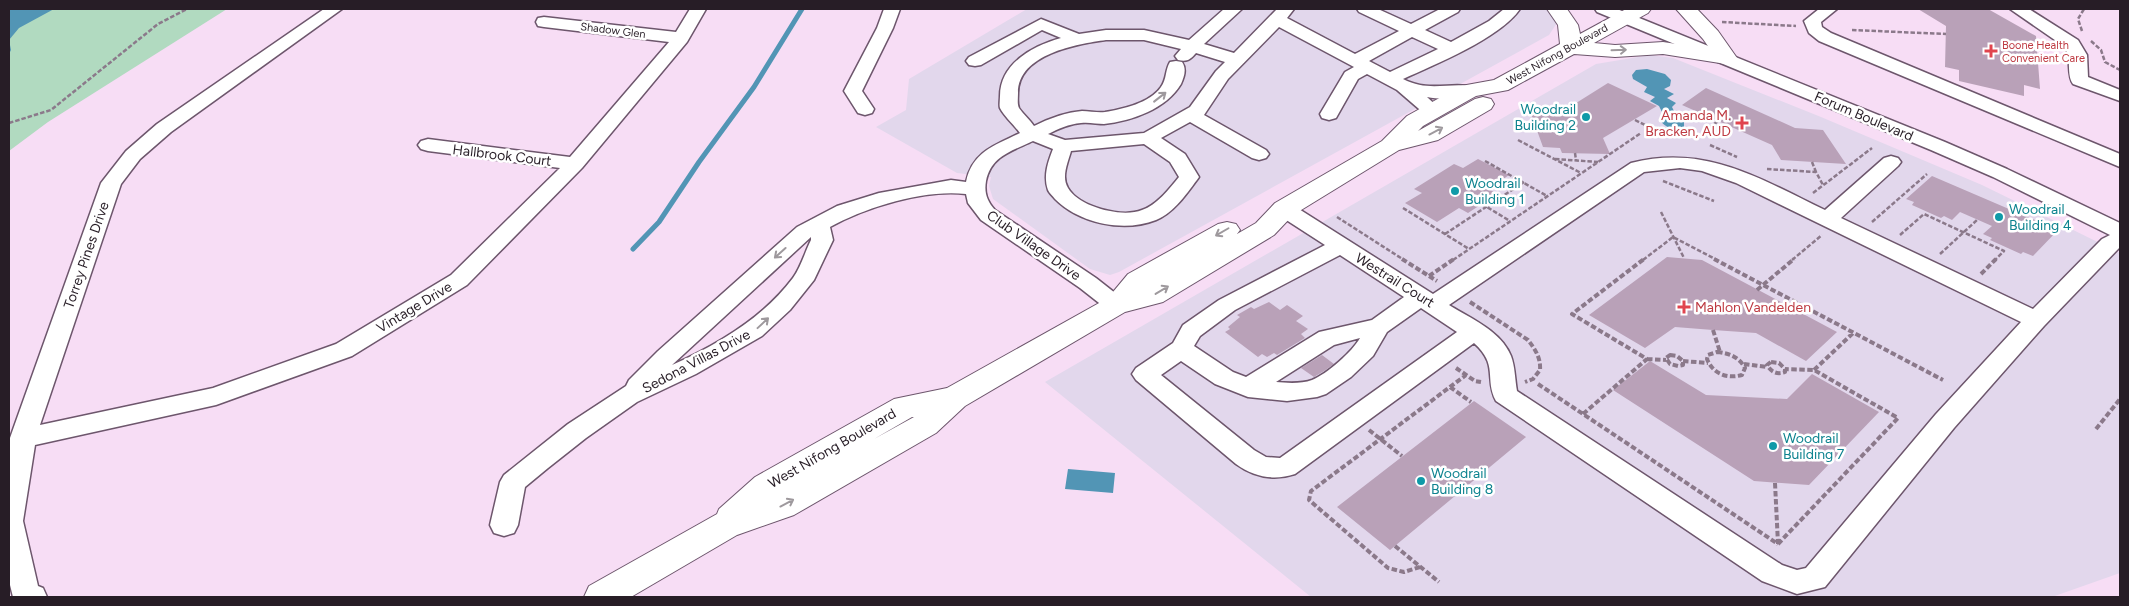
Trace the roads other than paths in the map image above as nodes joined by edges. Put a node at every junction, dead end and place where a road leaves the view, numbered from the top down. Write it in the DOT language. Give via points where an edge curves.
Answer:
graph roads {
  1 [pos="334,9"];
  2 [pos="698,9"];
  3 [pos="892,9"];
  4 [pos="1365,9"];
  5 [pos="1452,9"];
  6 [pos="1512,9"];
  7 [pos="1558,9"];
  8 [pos="1603,9"];
  9 [pos="1686,9"];
  10 [pos="1829,9"];
  11 [pos="2018,9"];
  12 [pos="1228,10"];
  13 [pos="1633,13"];
  14 [pos="1281,14"];
  15 [pos="544,22"];
  16 [pos="1413,31"];
  17 [pos="681,38"];
  18 [pos="1077,39"];
  19 [pos="1192,46"];
  20 [pos="1571,47"];
  21 [pos="1450,48"];
  22 [pos="995,50"];
  23 [pos="1726,58"];
  24 [pos="1237,60"];
  25 [pos="975,61"];
  26 [pos="1023,63"];
  27 [pos="1361,64"];
  28 [pos="1396,83"];
  29 [pos="1500,85"];
  30 [pos="1469,91"];
  31 [pos="2120,96"];
  32 [pos="865,109"];
  33 [pos="1432,111"];
  34 [pos="1329,114"];
  35 [pos="1191,115"];
  36 [pos="1031,134"];
  37 [pos="1148,138"];
  38 [pos="428,145"];
  39 [pos="1063,146"];
  40 [pos="1390,146"];
  41 [pos="1258,154"];
  42 [pos="2120,161"];
  43 [pos="1891,162"];
  44 [pos="576,164"];
  45 [pos="975,189"];
  46 [pos="1284,209"];
  47 [pos="1832,221"];
  48 [pos="819,224"];
  49 [pos="2120,231"];
  50 [pos="2120,238"];
  51 [pos="1341,246"];
  52 [pos="1427,300"];
  53 [pos="1116,305"];
  54 [pos="2036,320"];
  55 [pos="1379,326"];
  56 [pos="1474,331"];
  57 [pos="1181,349"];
  58 [pos="1248,388"];
  59 [pos="628,396"];
  60 [pos="23,438"];
  61 [pos="504,525"];
  62 [pos="33,597"];
  63 [pos="602,597"];
  1 -- 60 [label="street, Torrey Pines Drive" via="164,128 133,155 111,183"];
  2 -- 17 [label="street, Vintage Drive"];
  3 -- 32 [label="street" via="853,91"];
  4 -- 16 [label="street"];
  5 -- 16 [label="street"];
  6 -- 21 [label="street" via="1504,19"];
  7 -- 20 [label="main road" via="1568,25"];
  8 -- 13 [label="street, Forum Boulevard"];
  9 -- 23 [label="main road"];
  10 -- 42 [label="street" via="1812,21 1815,29 1825,37"];
  11 -- 31 [label="street" via="2072,44 2078,55 2079,80"];
  12 -- 19 [label="street"];
  13 -- 20 [label="main road, West Nifong Boulevard"];
  13 -- 23 [label="street, Forum Boulevard"];
  14 -- 24 [label="street"];
  14 -- 27 [label="street"];
  15 -- 17 [label="street, Shadow Glen"];
  16 -- 21 [label="street"];
  16 -- 27 [label="street"];
  17 -- 44 [label="street, Vintage Drive"];
  18 -- 19 [label="street" via="1144,35"];
  18 -- 22 [label="street" via="1041,24"];
  18 -- 26 [label="street" via="1055,45"];
  19 -- 24 [label="street"];
  36 -- 19 [label="street, one-way" via="1081,117 1104,118 1152,104 1167,92 1175,78 1176,66"];
  20 -- 23 [label="main road, one-way" via="1615,51 1663,48"];
  20 -- 29 [label="main road, West Nifong Boulevard"];
  21 -- 28 [label="street"];
  22 -- 25 [label="street"];
  22 -- 26 [label="street"];
  23 -- 49 [label="street, Forum Boulevard" via="2000,173"];
  24 -- 35 [label="street"];
  26 -- 36 [label="street" via="1009,83 1009,107"];
  27 -- 28 [label="street"];
  27 -- 34 [label="street"];
  28 -- 30 [label="street" via="1434,93"];
  28 -- 33 [label="street"];
  29 -- 30 [label="main road, West Nifong Boulevard"];
  40 -- 29 [label="main road, West Nifong Boulevard, one-way" via="1430,135 1490,100"];
  30 -- 33 [label="main road, West Nifong Boulevard"];
  33 -- 40 [label="main road, West Nifong Boulevard" via="1415,121"];
  35 -- 37 [label="street"];
  35 -- 41 [label="street"];
  36 -- 39 [label="street"];
  36 -- 45 [label="street" via="986,159 979,168"];
  37 -- 39 [label="street"];
  37 -- 39 [label="street" via="1178,158 1189,177 1180,190 1148,216 1125,218 1093,213 1076,206 1058,190 1055,172"];
  38 -- 44 [label="street, Hallbrook Court"];
  40 -- 46 [label="main road, West Nifong Boulevard"];
  43 -- 47 [label="street"];
  44 -- 60 [label="street, Vintage Drive" via="458,280 344,350 216,396"];
  45 -- 48 [label="street, Sedona Villas Drive" via="953,201 891,206 868,203"];
  45 -- 53 [label="street, Club Village Drive" via="978,202 988,214"];
  46 -- 51 [label="street, Westrail Court"];
  46 -- 53 [label="main road, West Nifong Boulevard" via="1265,229 1153,295"];
  47 -- 52 [label="street" via="1707,165 1671,161 1635,169"];
  47 -- 54 [label="street"];
  48 -- 59 [label="street, Sedona Villas Drive, one-way" via="804,232 733,295"];
  59 -- 48 [label="street, Sedona Villas Drive, one-way" via="688,368 754,330 782,305 802,280 822,240"];
  50 -- 54 [label="street" via="2110,244"];
  51 -- 52 [label="street, Westrail Court"];
  51 -- 57 [label="street" via="1227,304 1191,331"];
  52 -- 55 [label="street"];
  52 -- 56 [label="street, Westrail Court"];
  53 -- 63 [label="main road, West Nifong Boulevard" via="954,398 925,425 782,506 725,525"];
  54 -- 56 [label="street, Westrail Court" via="1945,421 1816,578 1797,582 1772,573 1505,395 1500,357"];
  55 -- 58 [label="street" via="1327,338"];
  55 -- 58 [label="street" via="1366,350 1317,388 1286,392"];
  56 -- 57 [label="street" via="1286,467 1270,469 1258,466 1144,374"];
  57 -- 58 [label="street" via="1224,378"];
  59 -- 61 [label="street, Sedona Villas Drive" via="577,431 513,482"];
  60 -- 62 [label="street, Torrey Pines Drive" via="9,522 26,594"];
}
